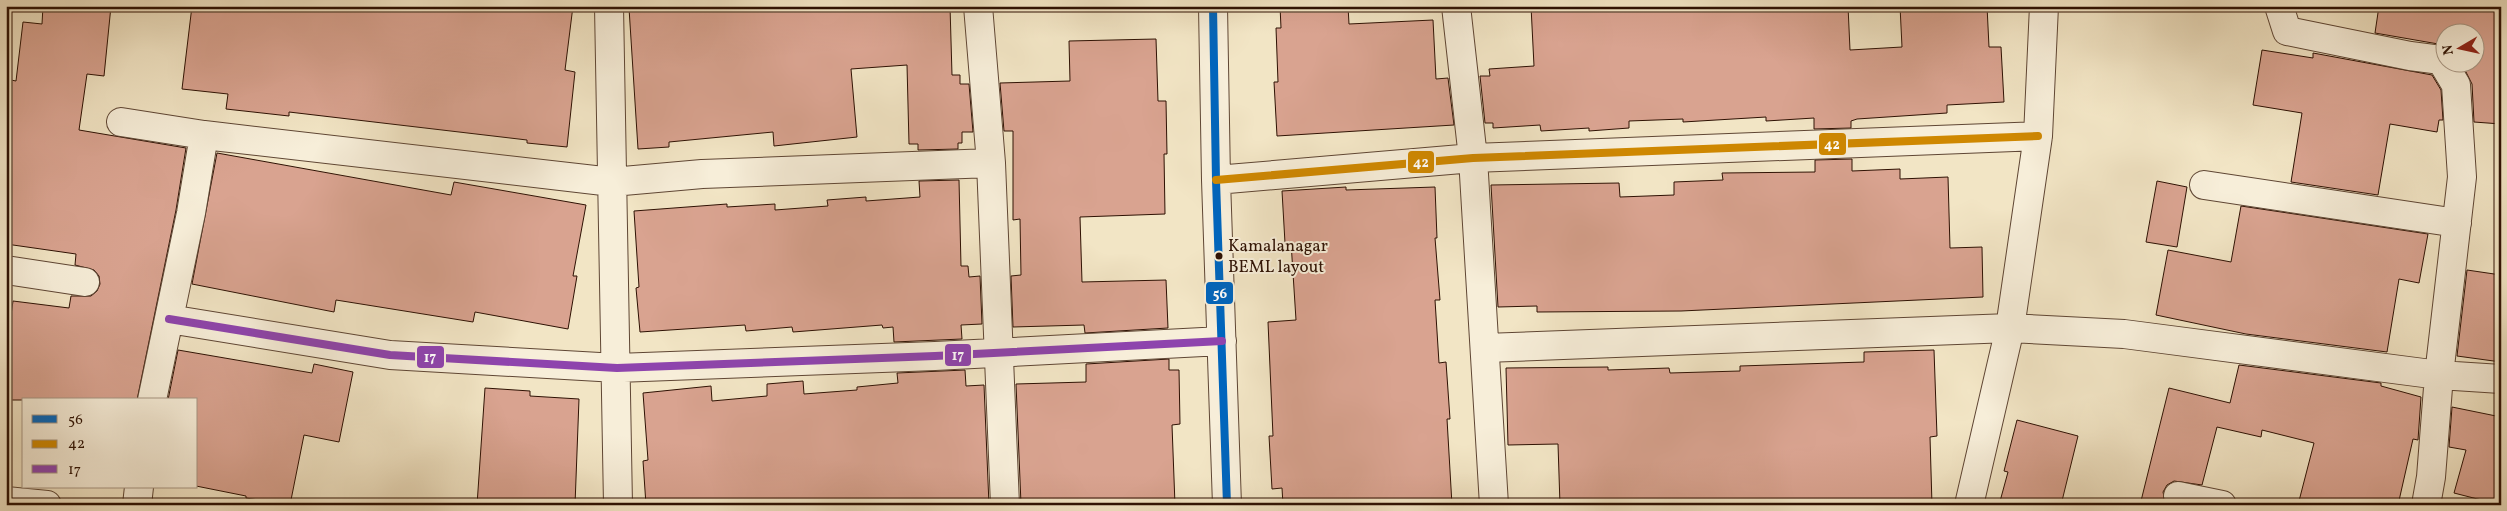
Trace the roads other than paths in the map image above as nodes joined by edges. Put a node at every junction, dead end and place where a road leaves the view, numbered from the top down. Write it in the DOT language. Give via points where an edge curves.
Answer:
graph roads {
  1 [pos="609,6"];
  2 [pos="978,6"];
  3 [pos="1213,6"];
  4 [pos="1456,6"];
  5 [pos="2044,6"];
  6 [pos="2279,6"];
  7 [pos="121,122"];
  8 [pos="204,135"];
  9 [pos="2038,136"];
  10 [pos="1473,158"];
  11 [pos="991,164"];
  12 [pos="1216,180"];
  13 [pos="612,182"];
  14 [pos="2204,185"];
  15 [pos="2457,223"];
  16 [pos="6,270"];
  17 [pos="85,282"];
  18 [pos="169,319"];
  19 [pos="2010,328"];
  20 [pos="1222,340"];
  21 [pos="1485,348"];
  22 [pos="997,352"];
  23 [pos="616,368"];
  24 [pos="2439,375"];
  25 [pos="2501,379"];
  26 [pos="152,398"];
  27 [pos="139,488"];
  28 [pos="2178,496"];
  29 [pos="6,501"];
  30 [pos="47,505"];
  31 [pos="137,505"];
  32 [pos="618,505"];
  33 [pos="1004,505"];
  34 [pos="1227,505"];
  35 [pos="1494,505"];
  36 [pos="1969,505"];
  37 [pos="2222,505"];
  38 [pos="2426,505"];
  1 -- 13 [label="street"];
  2 -- 11 [label="street"];
  3 -- 12 [label="street"];
  4 -- 10 [label="street"];
  5 -- 9 [label="street"];
  6 -- 15 [label="street" via="2287,31 2441,60 2456,86 2462,177"];
  7 -- 8 [label="street"];
  8 -- 13 [label="street"];
  8 -- 18 [label="street"];
  9 -- 10 [label="street"];
  9 -- 19 [label="street"];
  10 -- 12 [label="street"];
  10 -- 21 [label="street"];
  11 -- 13 [label="street" via="702,174"];
  11 -- 22 [label="street"];
  12 -- 20 [label="street"];
  13 -- 23 [label="street"];
  14 -- 15 [label="street"];
  15 -- 24 [label="street"];
  16 -- 17 [label="street"];
  18 -- 23 [label="street" via="390,355"];
  18 -- 26 [label="street"];
  19 -- 21 [label="street"];
  19 -- 24 [label="street" via="2124,334"];
  19 -- 36 [label="street"];
  20 -- 22 [label="street"];
  20 -- 34 [label="street"];
  21 -- 35 [label="street"];
  22 -- 23 [label="street"];
  22 -- 33 [label="street"];
  23 -- 32 [label="street"];
  24 -- 25 [label="street"];
  24 -- 38 [label="street"];
  27 -- 31 [label="street"];
  28 -- 37 [label="street"];
  29 -- 30 [label="street"];
}
